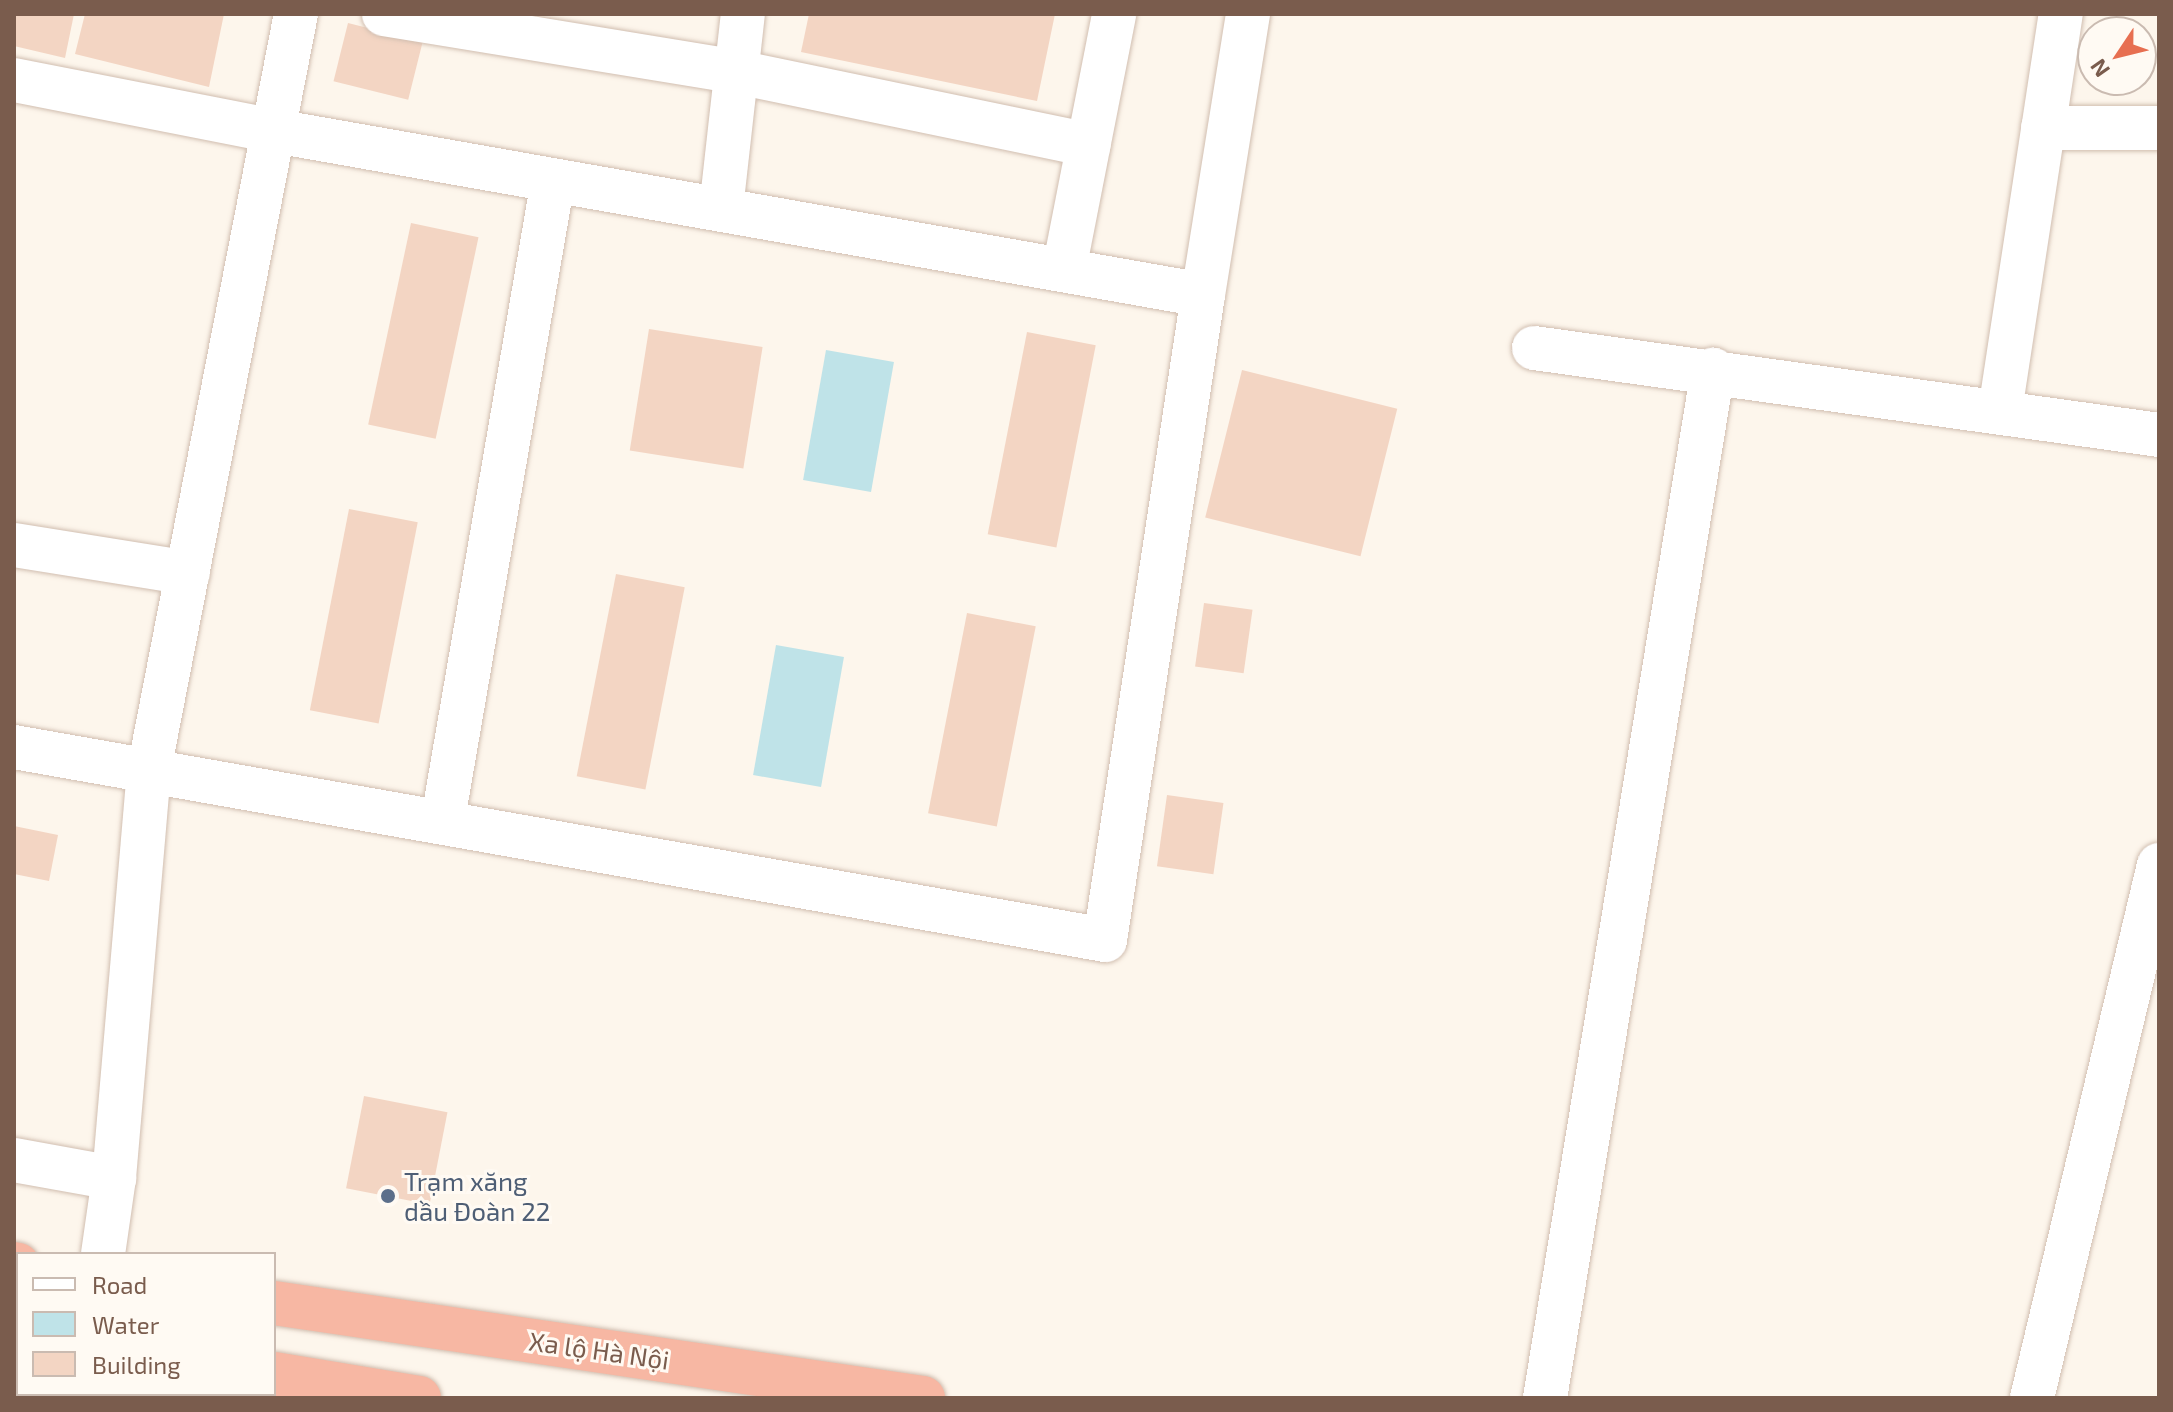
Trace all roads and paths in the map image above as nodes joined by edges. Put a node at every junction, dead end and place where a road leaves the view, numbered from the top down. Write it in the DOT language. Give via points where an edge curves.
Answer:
graph roads {
  1 [pos="296,14"];
  2 [pos="384,14"];
  3 [pos="743,14"];
  4 [pos="1114,14"];
  5 [pos="1248,14"];
  6 [pos="2061,14"];
  7 [pos="737,72"];
  8 [pos="14,80"];
  9 [pos="2043,128"];
  10 [pos="2159,128"];
  11 [pos="275,131"];
  12 [pos="1089,145"];
  13 [pos="553,180"];
  14 [pos="721,209"];
  15 [pos="1064,270"];
  16 [pos="1203,295"];
  17 [pos="1534,348"];
  18 [pos="1713,370"];
  19 [pos="2000,411"];
  20 [pos="2159,435"];
  21 [pos="14,545"];
  22 [pos="188,573"];
  23 [pos="14,747"];
  24 [pos="149,770"];
  25 [pos="443,819"];
  26 [pos="2159,865"];
  27 [pos="14,1160"];
  28 [pos="114,1178"];
  29 [pos="103,1252"];
  30 [pos="276,1303"];
  31 [pos="276,1374"];
  32 [pos="419,1398"];
  33 [pos="923,1398"];
  34 [pos="1545,1398"];
  35 [pos="2032,1398"];
  1 -- 11 [label="street"];
  2 -- 7 [label="street"];
  3 -- 7 [label="street"];
  4 -- 12 [label="street"];
  5 -- 16 [label="street"];
  6 -- 9 [label="street"];
  7 -- 12 [label="street"];
  7 -- 14 [label="street"];
  8 -- 11 [label="street"];
  9 -- 10 [label="street"];
  9 -- 19 [label="street"];
  11 -- 13 [label="street"];
  11 -- 22 [label="street"];
  12 -- 15 [label="street"];
  13 -- 14 [label="street"];
  13 -- 25 [label="street"];
  14 -- 15 [label="street"];
  15 -- 16 [label="street"];
  16 -- 25 [label="street" via="1105,940"];
  17 -- 18 [label="street"];
  18 -- 19 [label="street"];
  18 -- 34 [label="street"];
  19 -- 20 [label="street"];
  21 -- 22 [label="street"];
  22 -- 24 [label="street"];
  23 -- 24 [label="street"];
  24 -- 25 [label="street"];
  24 -- 28 [label="street"];
  26 -- 35 [label="street"];
  27 -- 28 [label="street"];
  28 -- 29 [label="street"];
  30 -- 33 [label="highway, Xa lộ Hà Nội"];
  31 -- 32 [label="highway"];
}
